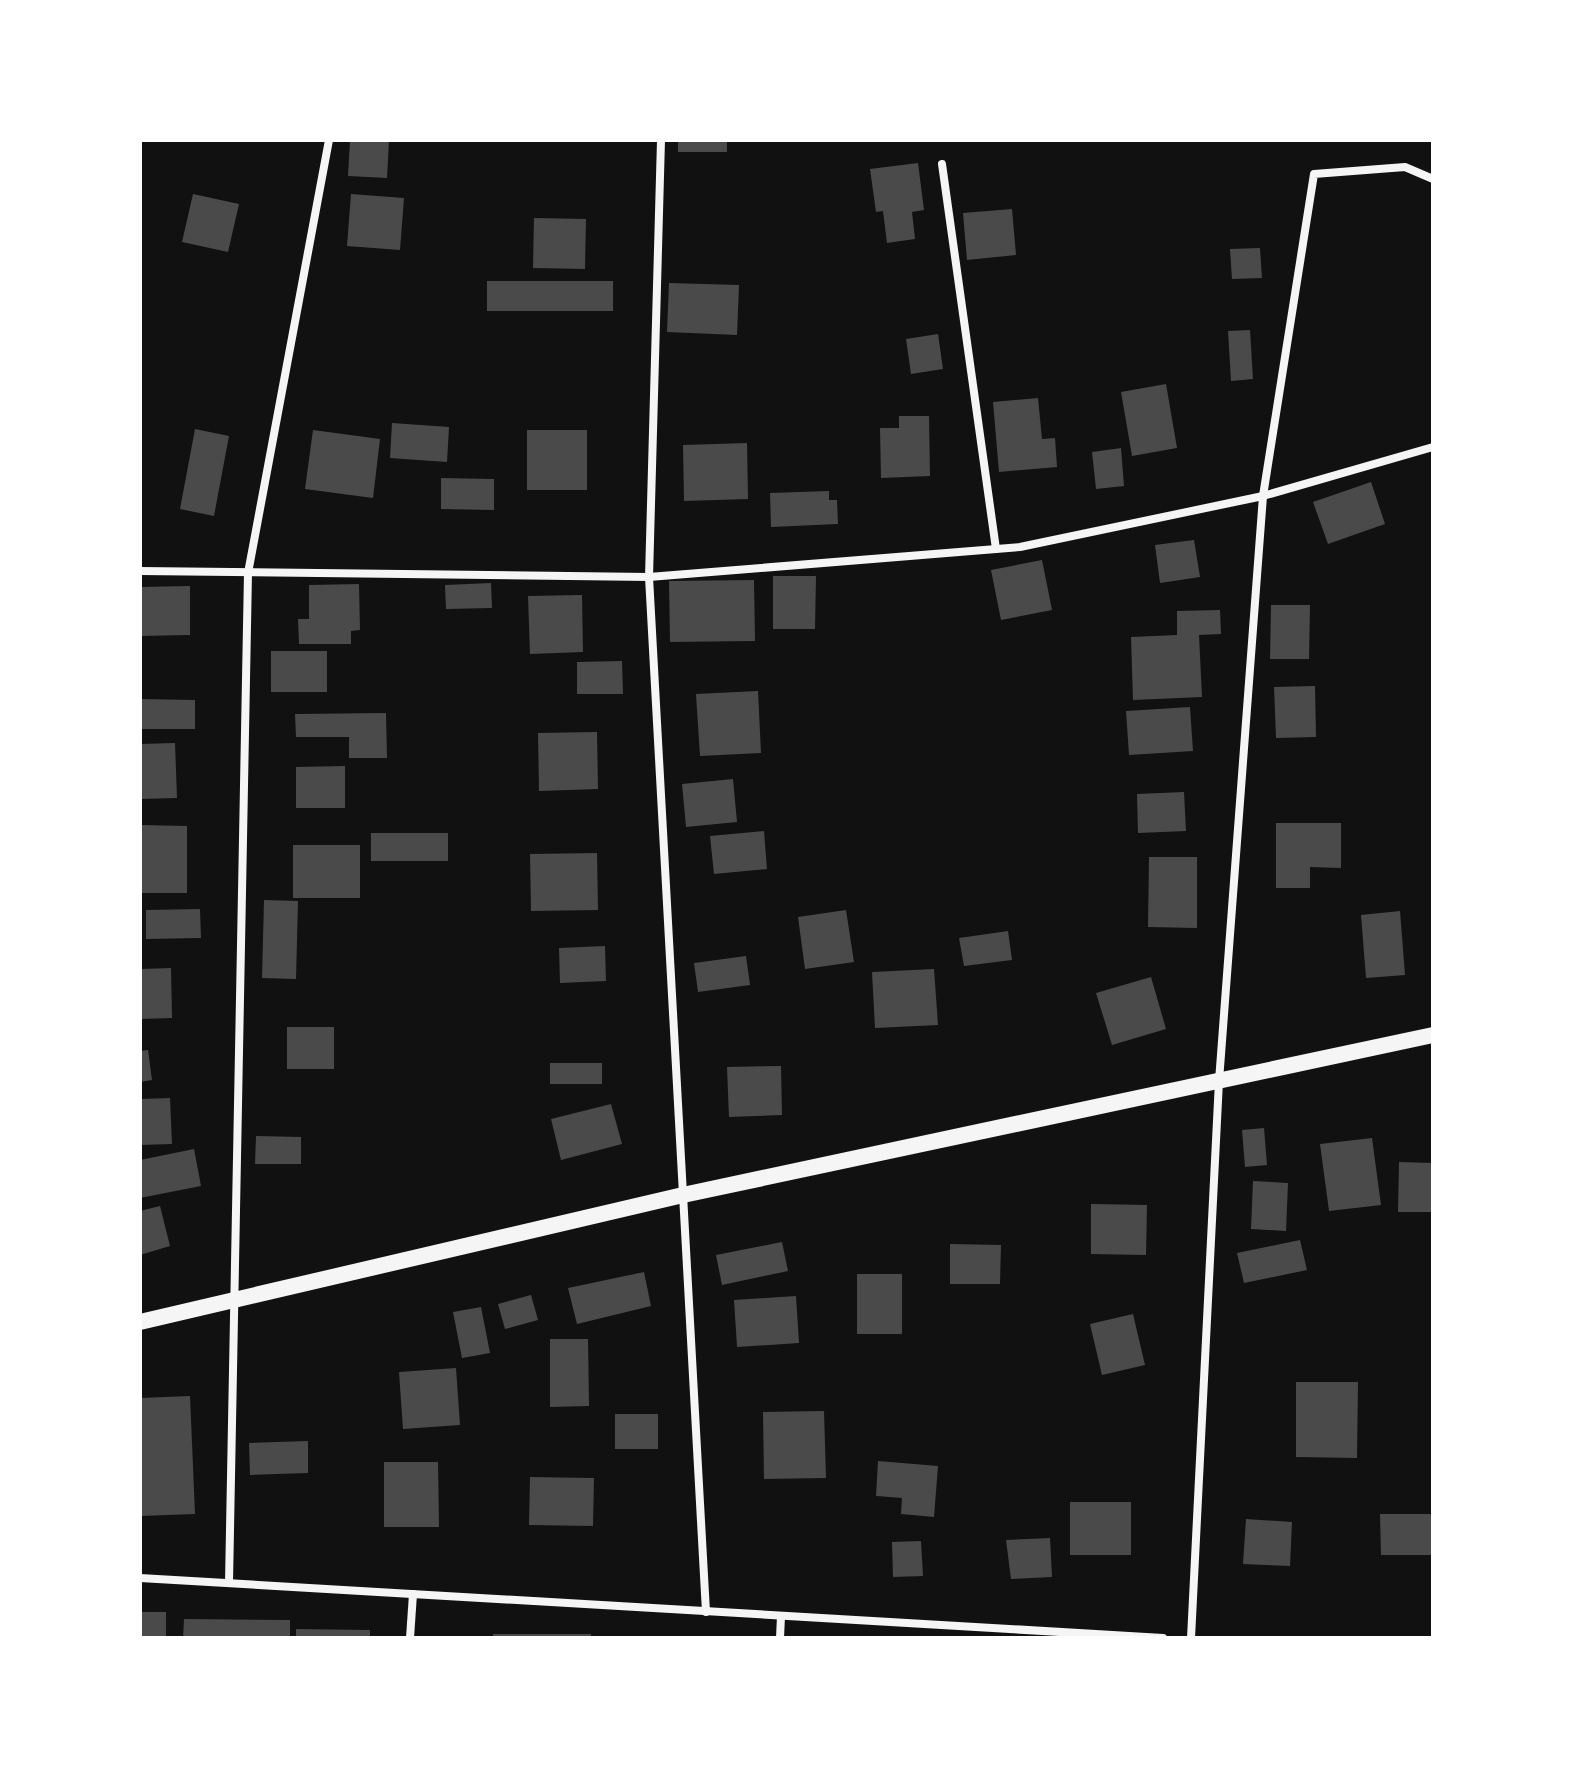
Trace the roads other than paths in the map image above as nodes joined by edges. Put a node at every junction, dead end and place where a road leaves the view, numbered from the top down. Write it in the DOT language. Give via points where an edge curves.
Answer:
graph roads {
  1 [pos="329,140"];
  2 [pos="661,140"];
  3 [pos="942,164"];
  4 [pos="1433,179"];
  5 [pos="1433,447"];
  6 [pos="1263,496"];
  7 [pos="996,549"];
  8 [pos="140,571"];
  9 [pos="248,573"];
  10 [pos="649,577"];
  11 [pos="1433,1035"];
  12 [pos="1219,1081"];
  13 [pos="683,1195"];
  14 [pos="232,1300"];
  15 [pos="140,1322"];
  16 [pos="140,1578"];
  17 [pos="229,1583"];
  18 [pos="413,1594"];
  19 [pos="706,1612"];
  20 [pos="781,1616"];
  21 [pos="410,1638"];
  22 [pos="780,1638"];
  23 [pos="1163,1638"];
  24 [pos="1191,1638"];
  1 -- 9 [label="street"];
  2 -- 10 [label="street"];
  3 -- 7 [label="street"];
  4 -- 6 [label="street" via="1405,167 1314,174"];
  5 -- 6 [label="street"];
  6 -- 7 [label="street"];
  6 -- 12 [label="street"];
  7 -- 10 [label="street"];
  8 -- 9 [label="street"];
  9 -- 10 [label="street"];
  9 -- 14 [label="street"];
  10 -- 13 [label="street"];
  11 -- 12 [label="main road"];
  12 -- 13 [label="main road"];
  12 -- 24 [label="street"];
  13 -- 14 [label="main road"];
  13 -- 19 [label="street"];
  14 -- 15 [label="main road"];
  14 -- 17 [label="street"];
  16 -- 17 [label="street"];
  17 -- 18 [label="street"];
  18 -- 19 [label="street"];
  18 -- 21 [label="street"];
  19 -- 20 [label="street"];
  20 -- 22 [label="street"];
  20 -- 23 [label="street"];
}
